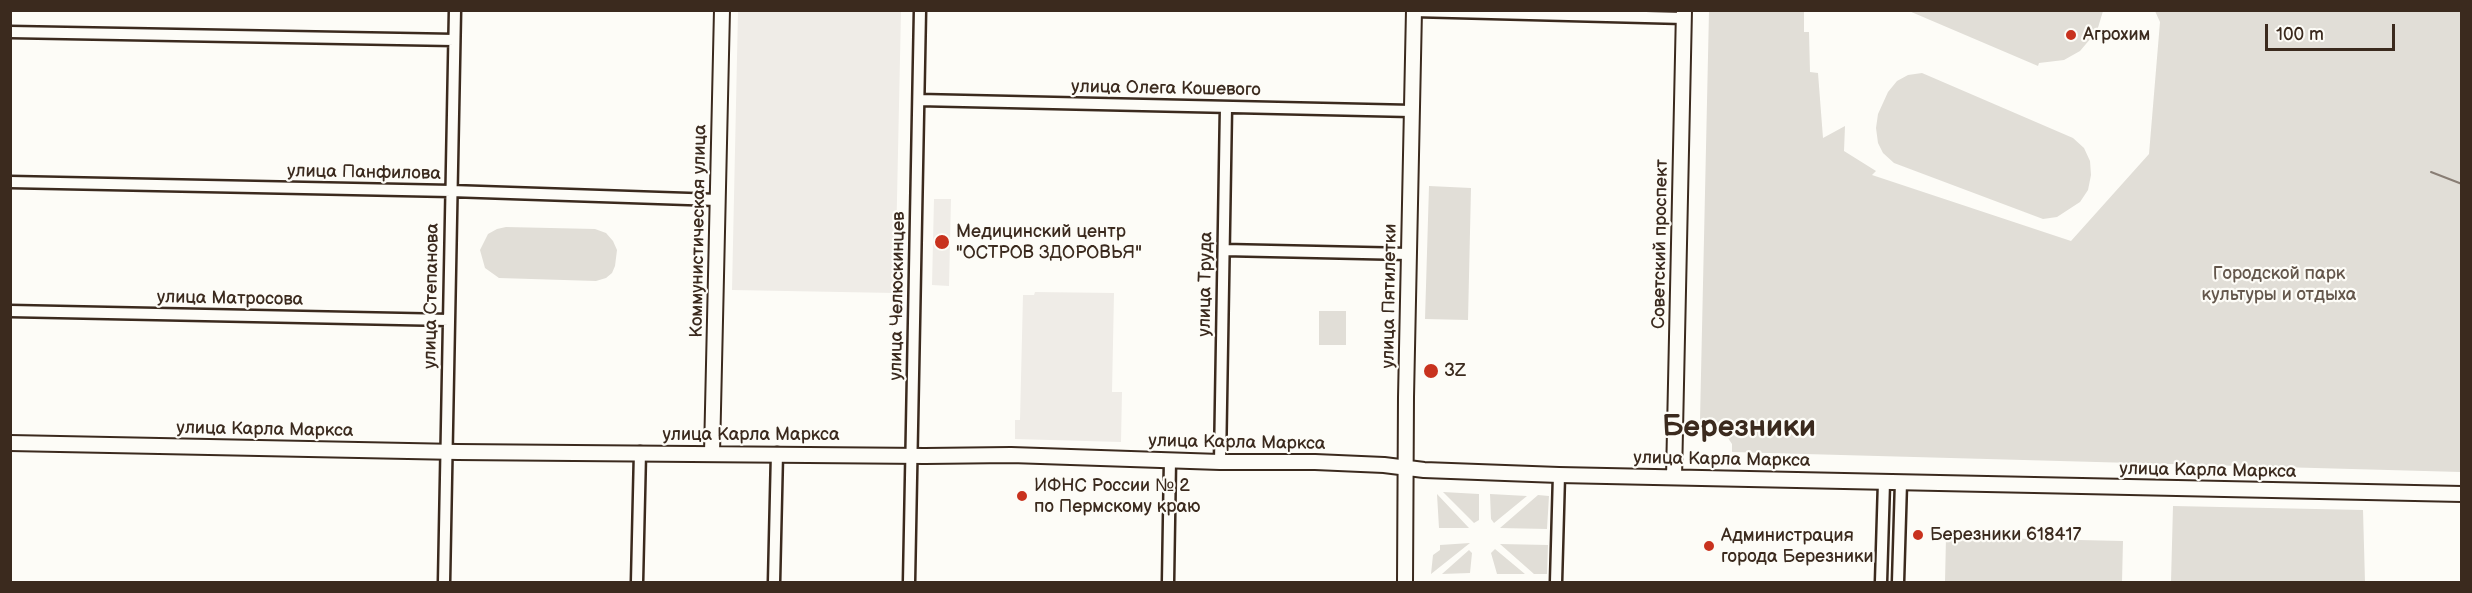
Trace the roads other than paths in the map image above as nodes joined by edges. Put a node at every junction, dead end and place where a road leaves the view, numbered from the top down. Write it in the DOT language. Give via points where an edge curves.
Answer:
graph roads {
  1 [pos="455,10"];
  2 [pos="722,10"];
  3 [pos="920,10"];
  4 [pos="1414,11"];
  5 [pos="1684,14"];
  6 [pos="10,32"];
  7 [pos="454,40"];
  8 [pos="919,100"];
  9 [pos="1227,107"];
  10 [pos="1412,111"];
  11 [pos="10,182"];
  12 [pos="451,191"];
  13 [pos="718,200"];
  14 [pos="1224,250"];
  15 [pos="1409,254"];
  16 [pos="10,311"];
  17 [pos="449,320"];
  18 [pos="10,443"];
  19 [pos="446,451"];
  20 [pos="640,452"];
  21 [pos="712,453"];
  22 [pos="777,453"];
  23 [pos="911,455"];
  24 [pos="1170,460"];
  25 [pos="1220,462"];
  26 [pos="1406,468"];
  27 [pos="1559,475"];
  28 [pos="1674,477"];
  29 [pos="1884,482"];
  30 [pos="1901,482"];
  31 [pos="2462,494"];
  32 [pos="444,582"];
  33 [pos="637,582"];
  34 [pos="774,582"];
  35 [pos="909,582"];
  36 [pos="1168,582"];
  37 [pos="1406,582"];
  38 [pos="1556,582"];
  39 [pos="1881,582"];
  40 [pos="1898,582"];
  1 -- 7 [label="street, улица Степанова"];
  2 -- 13 [label="main road, Коммунистическая улица"];
  3 -- 8 [label="street, улица Челюскинцев"];
  4 -- 5 [label="street"];
  4 -- 10 [label="main road, улица Пятилетки"];
  5 -- 28 [label="main road, Советский проспект"];
  6 -- 7 [label="street"];
  7 -- 12 [label="street, улица Степанова"];
  8 -- 9 [label="street, улица Олега Кошевого"];
  8 -- 23 [label="street, улица Челюскинцев"];
  9 -- 10 [label="street, улица Олега Кошевого"];
  9 -- 14 [label="street, улица Труда"];
  10 -- 15 [label="main road, улица Пятилетки"];
  11 -- 12 [label="street, улица Панфилова"];
  12 -- 13 [label="street, улица Панфилова"];
  12 -- 17 [label="street, улица Степанова"];
  13 -- 21 [label="main road, Коммунистическая улица"];
  14 -- 15 [label="street"];
  14 -- 25 [label="street, улица Труда"];
  15 -- 26 [label="main road, улица Пятилетки"];
  16 -- 17 [label="street, улица Матросова"];
  17 -- 19 [label="street, улица Степанова"];
  18 -- 19 [label="main road, улица Карла Маркса"];
  19 -- 20 [label="main road, улица Карла Маркса"];
  19 -- 32 [label="street, улица Степанова"];
  20 -- 21 [label="main road, улица Карла Маркса"];
  20 -- 33 [label="street"];
  21 -- 22 [label="main road, улица Карла Маркса"];
  22 -- 23 [label="main road, улица Карла Маркса"];
  22 -- 34 [label="street"];
  23 -- 24 [label="main road, улица Карла Маркса"];
  23 -- 35 [label="street, улица Челюскинцев"];
  24 -- 25 [label="main road, улица Карла Маркса"];
  24 -- 36 [label="street"];
  25 -- 26 [label="main road, улица Карла Маркса" via="1315,462"];
  26 -- 27 [label="main road, улица Карла Маркса"];
  26 -- 37 [label="main road, улица Пятилетки"];
  27 -- 28 [label="main road, улица Карла Маркса"];
  27 -- 38 [label="street"];
  28 -- 29 [label="main road, улица Карла Маркса"];
  29 -- 30 [label="main road, улица Карла Маркса"];
  29 -- 39 [label="street"];
  30 -- 31 [label="main road, улица Карла Маркса"];
  30 -- 40 [label="street"];
}
